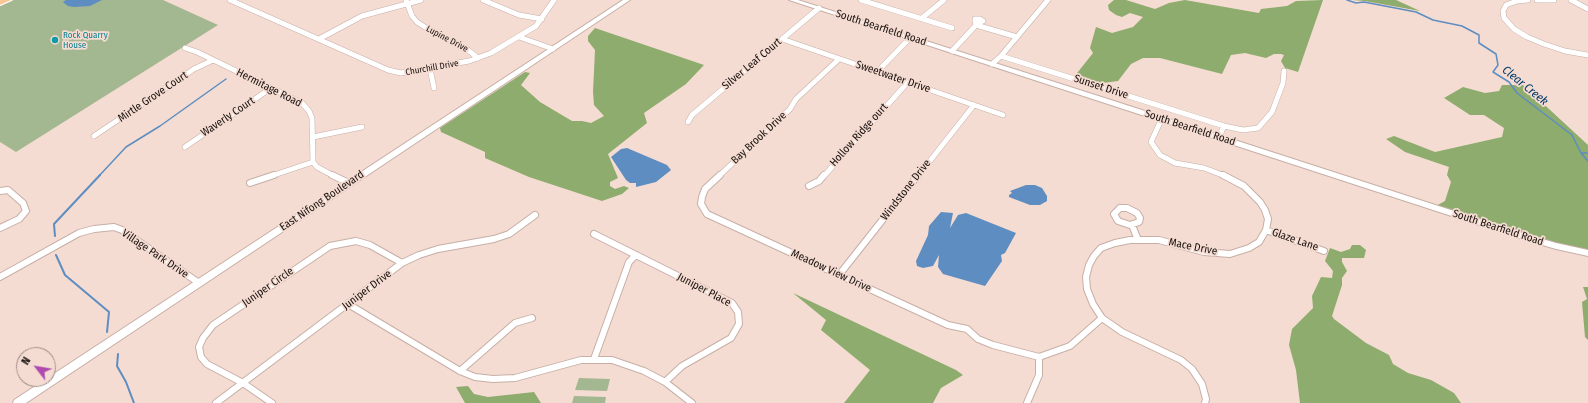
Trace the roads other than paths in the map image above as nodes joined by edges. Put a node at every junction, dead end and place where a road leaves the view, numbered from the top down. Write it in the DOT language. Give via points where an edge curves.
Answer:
graph roads {
  1 [pos="7,0"];
  2 [pos="230,0"];
  3 [pos="420,0"];
  4 [pos="483,0"];
  5 [pos="554,0"];
  6 [pos="627,0"];
  7 [pos="792,0"];
  8 [pos="864,0"];
  9 [pos="944,0"];
  10 [pos="1048,0"];
  11 [pos="1528,0"];
  12 [pos="1537,0"];
  13 [pos="1554,0"];
  14 [pos="1571,0"];
  15 [pos="406,2"];
  16 [pos="0,3"];
  17 [pos="819,8"];
  18 [pos="1588,9"];
  19 [pos="922,18"];
  20 [pos="542,19"];
  21 [pos="952,28"];
  22 [pos="519,37"];
  23 [pos="1017,37"];
  24 [pos="910,38"];
  25 [pos="318,39"];
  26 [pos="782,39"];
  27 [pos="185,48"];
  28 [pos="553,49"];
  29 [pos="952,51"];
  30 [pos="1588,55"];
  31 [pos="1001,56"];
  32 [pos="478,58"];
  33 [pos="839,59"];
  34 [pos="213,60"];
  35 [pos="992,64"];
  36 [pos="430,69"];
  37 [pos="1284,71"];
  38 [pos="877,72"];
  39 [pos="908,82"];
  40 [pos="271,88"];
  41 [pos="434,88"];
  42 [pos="974,105"];
  43 [pos="1004,115"];
  44 [pos="1162,118"];
  45 [pos="688,122"];
  46 [pos="1224,126"];
  47 [pos="362,127"];
  48 [pos="94,136"];
  49 [pos="313,137"];
  50 [pos="1219,137"];
  51 [pos="185,146"];
  52 [pos="314,162"];
  53 [pos="250,183"];
  54 [pos="349,183"];
  55 [pos="810,186"];
  56 [pos="0,191"];
  57 [pos="701,204"];
  58 [pos="536,215"];
  59 [pos="1132,225"];
  60 [pos="0,228"];
  61 [pos="1266,230"];
  62 [pos="594,234"];
  63 [pos="1138,240"];
  64 [pos="1324,250"];
  65 [pos="1588,253"];
  66 [pos="636,255"];
  67 [pos="402,263"];
  68 [pos="839,275"];
  69 [pos="0,277"];
  70 [pos="199,283"];
  71 [pos="348,304"];
  72 [pos="532,318"];
  73 [pos="1102,318"];
  74 [pos="1039,357"];
  75 [pos="594,359"];
  76 [pos="460,371"];
  77 [pos="665,382"];
  78 [pos="243,383"];
  79 [pos="18,403"];
  80 [pos="216,403"];
  81 [pos="272,403"];
  82 [pos="692,403"];
  83 [pos="1027,403"];
  84 [pos="1205,403"];
  1 -- 16 [label="main road"];
  2 -- 25 [label="street, Churchill Drive"];
  3 -- 15 [label="street"];
  4 -- 20 [label="street" via="518,15"];
  5 -- 20 [label="street, Churchill Drive"];
  6 -- 28 [label="street, East Nifong Boulevard"];
  7 -- 17 [label="street, South Bearfield Road"];
  8 -- 19 [label="street"];
  9 -- 19 [label="street"];
  10 -- 23 [label="street"];
  11 -- 30 [label="street" via="1506,5 1503,11 1504,18 1514,28 1544,44"];
  12 -- 13 [label="street"];
  14 -- 18 [label="street"];
  15 -- 25 [label="street" via="362,16"];
  15 -- 32 [label="street, Lupine Drive" via="412,16 425,28 458,44"];
  17 -- 24 [label="street, South Bearfield Road"];
  17 -- 26 [label="street, Silver Leaf Court"];
  19 -- 21 [label="street"];
  20 -- 22 [label="street, Churchill Drive"];
  22 -- 28 [label="street"];
  22 -- 32 [label="street, Churchill Drive"];
  23 -- 29 [label="street" via="977,24"];
  23 -- 31 [label="street"];
  24 -- 29 [label="street, South Bearfield Road"];
  24 -- 38 [label="street"];
  25 -- 36 [label="street, Churchill Drive" via="394,72 409,73"];
  26 -- 33 [label="street, Sweetwater Drive"];
  26 -- 45 [label="street, Silver Leaf Court" via="692,115"];
  27 -- 34 [label="street, Hermitage Road"];
  28 -- 54 [label="street, East Nifong Boulevard"];
  29 -- 35 [label="street, South Bearfield Road"];
  31 -- 35 [label="street"];
  31 -- 46 [label="street, Sunset Drive"];
  32 -- 36 [label="street, Churchill Drive"];
  33 -- 38 [label="street, Sweetwater Drive"];
  33 -- 57 [label="street, Bay Brook Drive" via="705,189"];
  34 -- 40 [label="street, Hermitage Road"];
  34 -- 48 [label="street, Mirtle Grove Court" via="194,69"];
  35 -- 44 [label="street, South Bearfield Road"];
  36 -- 41 [label="street"];
  37 -- 46 [label="street, Sunset Drive" via="1283,83 1272,112 1264,124 1258,128 1242,130"];
  38 -- 39 [label="street, Sweetwater Drive"];
  39 -- 42 [label="street, Sweetwater Drive"];
  39 -- 55 [label="street, Hollow Ridge ourt" via="818,181"];
  40 -- 49 [label="street, Hermitage Road" via="302,103 309,111"];
  40 -- 51 [label="street, Waverly Court"];
  42 -- 43 [label="street, Sweetwater Drive"];
  42 -- 68 [label="street, Windstone Drive"];
  44 -- 50 [label="street, South Bearfield Road"];
  44 -- 61 [label="street" via="1151,142 1160,155 1175,163 1219,173 1244,186 1265,210 1268,219"];
  46 -- 50 [label="street"];
  47 -- 49 [label="street"];
  49 -- 52 [label="street, Hermitage Road"];
  50 -- 65 [label="street, South Bearfield Road" via="1522,236"];
  52 -- 53 [label="street"];
  52 -- 54 [label="street" via="323,171"];
  54 -- 70 [label="street, East Nifong Boulevard"];
  56 -- 60 [label="street" via="8,190 23,203 26,211 19,218"];
  57 -- 68 [label="street, Meadow View Drive" via="707,214 714,218"];
  58 -- 67 [label="street, Juniper Drive" via="509,234 438,249"];
  59 -- 63 [label="street"];
  61 -- 63 [label="street, Mace Drive" via="1259,242 1230,254 1204,252 1159,240"];
  61 -- 64 [label="street, Glaze Lane"];
  62 -- 66 [label="street, Juniper Place"];
  63 -- 73 [label="street, Mace Drive" via="1101,248 1089,265 1087,289"];
  66 -- 75 [label="street" via="629,262"];
  66 -- 77 [label="street, Juniper Place" via="732,303 738,312 739,324 731,338 682,366"];
  67 -- 71 [label="street, Juniper Drive"];
  67 -- 78 [label="street, Juniper Circle" via="370,245 356,241 330,246 319,251 213,325 202,338 201,358"];
  68 -- 74 [label="street, Meadow View Drive" via="948,325 967,330 993,346"];
  69 -- 70 [label="street, Village Park Drive" via="63,240 94,229 114,227"];
  70 -- 79 [label="street, East Nifong Boulevard"];
  71 -- 76 [label="street"];
  71 -- 78 [label="street, Juniper Drive"];
  72 -- 76 [label="street" via="515,323"];
  73 -- 74 [label="street" via="1070,346"];
  73 -- 84 [label="street" via="1133,338 1181,360 1202,384"];
  74 -- 83 [label="street" via="1039,375"];
  75 -- 76 [label="street" via="559,365 515,378 475,377"];
  75 -- 77 [label="street" via="626,364"];
  77 -- 82 [label="street"];
  78 -- 80 [label="street, Juniper Drive"];
  78 -- 81 [label="street"];
}
